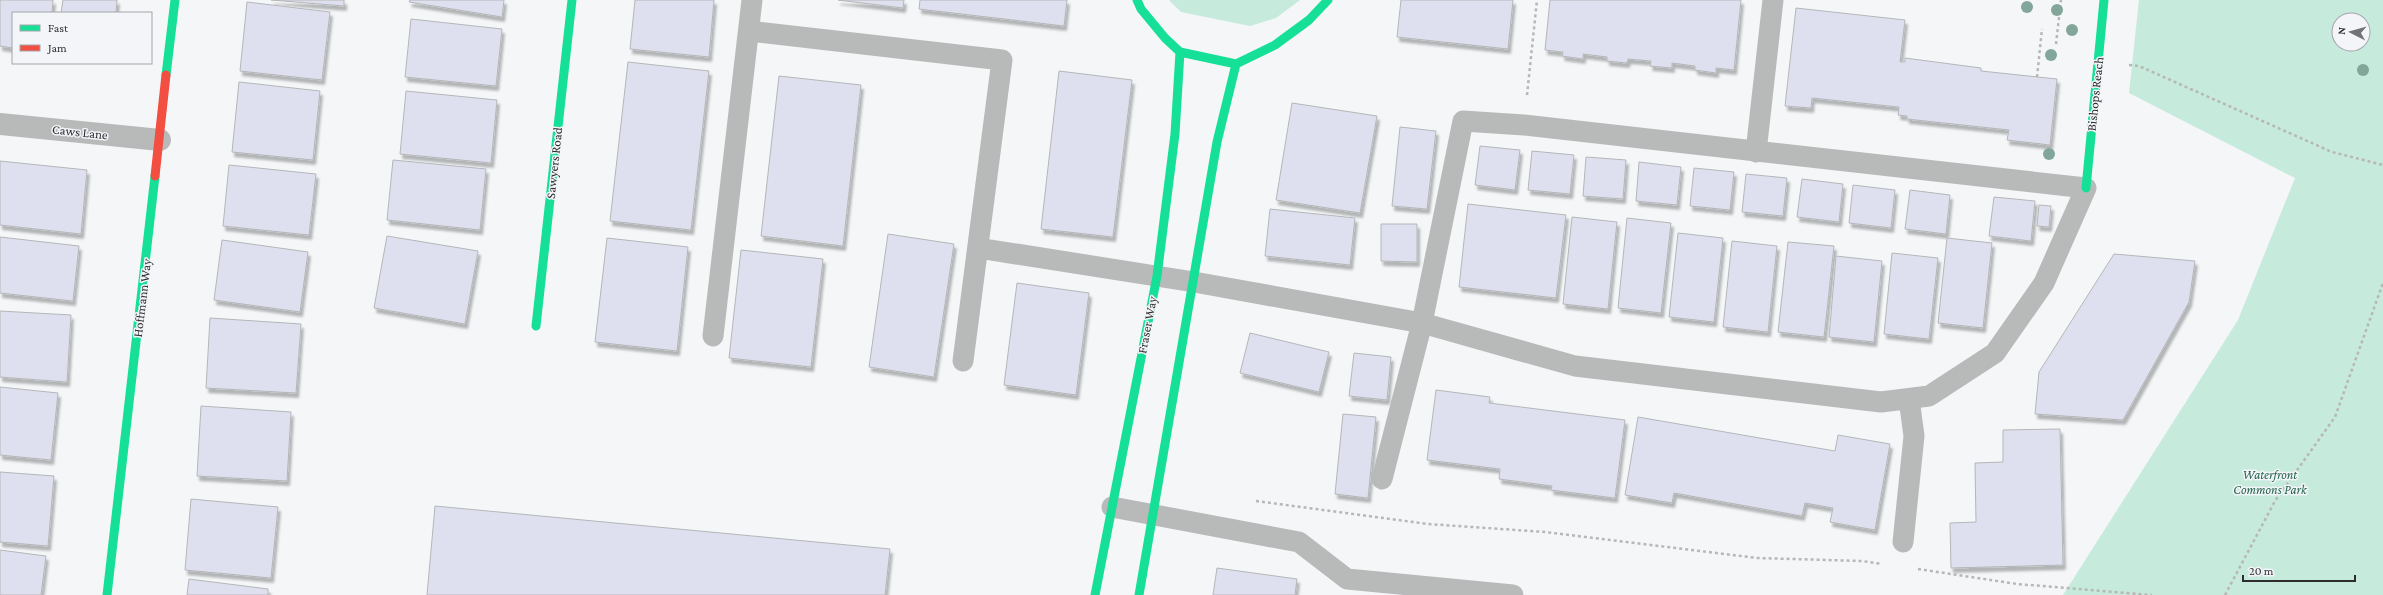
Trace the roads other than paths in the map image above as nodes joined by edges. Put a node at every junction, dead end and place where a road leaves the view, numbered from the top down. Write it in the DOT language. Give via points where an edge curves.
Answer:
graph roads {
  1 [pos="174,0"];
  2 [pos="572,0"];
  3 [pos="752,0"];
  4 [pos="1137,0"];
  5 [pos="1328,0"];
  6 [pos="1773,0"];
  7 [pos="2104,0"];
  8 [pos="749,31"];
  9 [pos="1180,52"];
  10 [pos="1236,64"];
  11 [pos="0,124"];
  12 [pos="160,140"];
  13 [pos="1756,152"];
  14 [pos="2086,188"];
  15 [pos="978,248"];
  16 [pos="1157,276"];
  17 [pos="1194,282"];
  18 [pos="1422,323"];
  19 [pos="536,326"];
  20 [pos="713,336"];
  21 [pos="963,361"];
  22 [pos="1909,398"];
  23 [pos="1382,479"];
  24 [pos="1112,506"];
  25 [pos="1153,514"];
  26 [pos="1903,542"];
  27 [pos="1346,587"];
  28 [pos="107,595"];
  29 [pos="1095,595"];
  30 [pos="1139,595"];
  31 [pos="1513,595"];
  1 -- 12 [label="street, Hoffmann Way"];
  2 -- 19 [label="street, Sawyers Road"];
  3 -- 8 [label="lane"];
  4 -- 9 [label="street" via="1165,38"];
  5 -- 10 [label="street" via="1309,20 1275,45"];
  6 -- 13 [label="lane"];
  7 -- 14 [label="street, Bishops Reach"];
  8 -- 15 [label="lane" via="1002,60"];
  8 -- 20 [label="lane"];
  9 -- 10 [label="street"];
  9 -- 16 [label="street, Fraser Way" via="1175,141"];
  10 -- 17 [label="street" via="1217,142"];
  11 -- 12 [label="street, Caws Lane"];
  12 -- 28 [label="street, Hoffmann Way"];
  13 -- 14 [label="lane"];
  13 -- 18 [label="lane" via="1524,125 1463,121"];
  14 -- 22 [label="lane" via="2044,283 1995,353 1929,396"];
  15 -- 16 [label="lane"];
  15 -- 21 [label="lane"];
  16 -- 17 [label="lane"];
  16 -- 24 [label="street, Fraser Way"];
  17 -- 18 [label="lane"];
  17 -- 25 [label="street"];
  18 -- 22 [label="lane" via="1576,366 1880,402"];
  18 -- 23 [label="lane"];
  22 -- 26 [label="lane" via="1914,436"];
  24 -- 25 [label="lane"];
  24 -- 29 [label="street, Fraser Way"];
  25 -- 27 [label="lane" via="1299,542"];
  25 -- 30 [label="street"];
  27 -- 31 [label="lane"];
}
